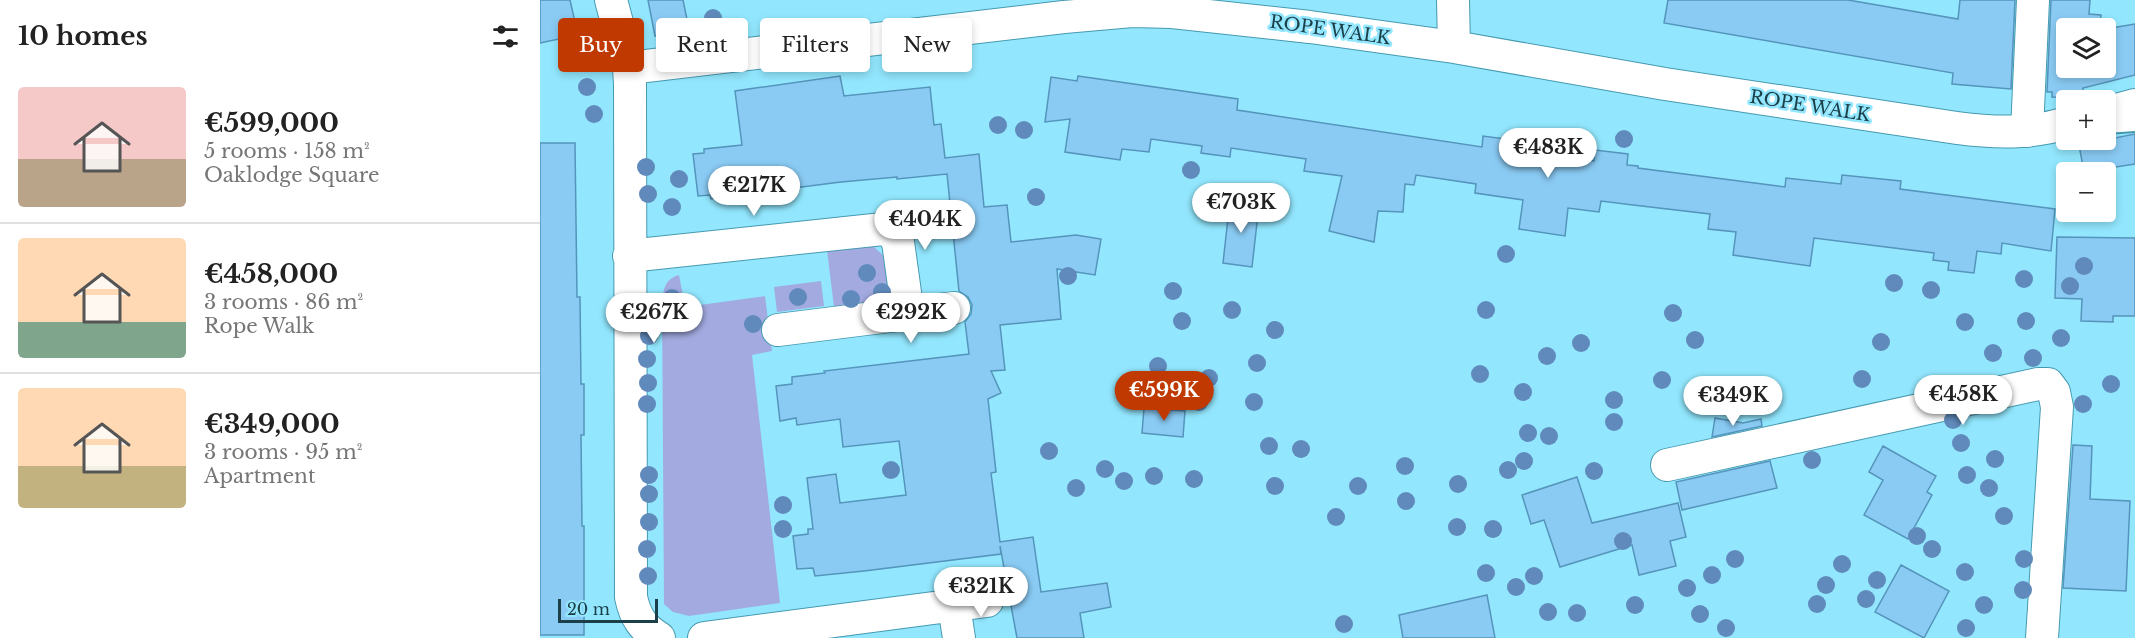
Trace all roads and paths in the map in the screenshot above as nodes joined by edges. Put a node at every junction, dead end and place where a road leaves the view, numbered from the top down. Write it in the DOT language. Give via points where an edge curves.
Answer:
graph roads {
  1 [pos="611,0"];
  2 [pos="1452,0"];
  3 [pos="2032,0"];
  4 [pos="616,18"];
  5 [pos="1454,47"];
  6 [pos="644,66"];
  7 [pos="629,72"];
  8 [pos="2135,105"];
  9 [pos="2116,110"];
  10 [pos="2135,123"];
  11 [pos="2116,124"];
  12 [pos="2056,125"];
  13 [pos="2027,131"];
  14 [pos="629,256"];
  15 [pos="954,308"];
  16 [pos="908,314"];
  17 [pos="778,330"];
  18 [pos="1667,465"];
  19 [pos="987,601"];
  20 [pos="954,606"];
  21 [pos="659,638"];
  22 [pos="704,638"];
  23 [pos="959,638"];
  24 [pos="2042,638"];
  1 -- 4 [label="street"];
  2 -- 5 [label="street"];
  3 -- 13 [label="street"];
  5 -- 6 [label="street, ROPE WALK" via="1233,17 1132,11"];
  5 -- 13 [label="street, ROPE WALK" via="1854,114 1976,130"];
  7 -- 14 [label="street"];
  8 -- 9 [label="street"];
  10 -- 11 [label="lane"];
  12 -- 13 [label="street, ROPE WALK"];
  14 -- 16 [label="street" via="883,229 892,232 898,242"];
  14 -- 21 [label="street" via="631,597 640,623"];
  15 -- 16 [label="street"];
  16 -- 17 [label="street"];
  18 -- 24 [label="street" via="2048,384 2057,407"];
  19 -- 20 [label="street"];
  20 -- 22 [label="street"];
  20 -- 23 [label="street"];
}
